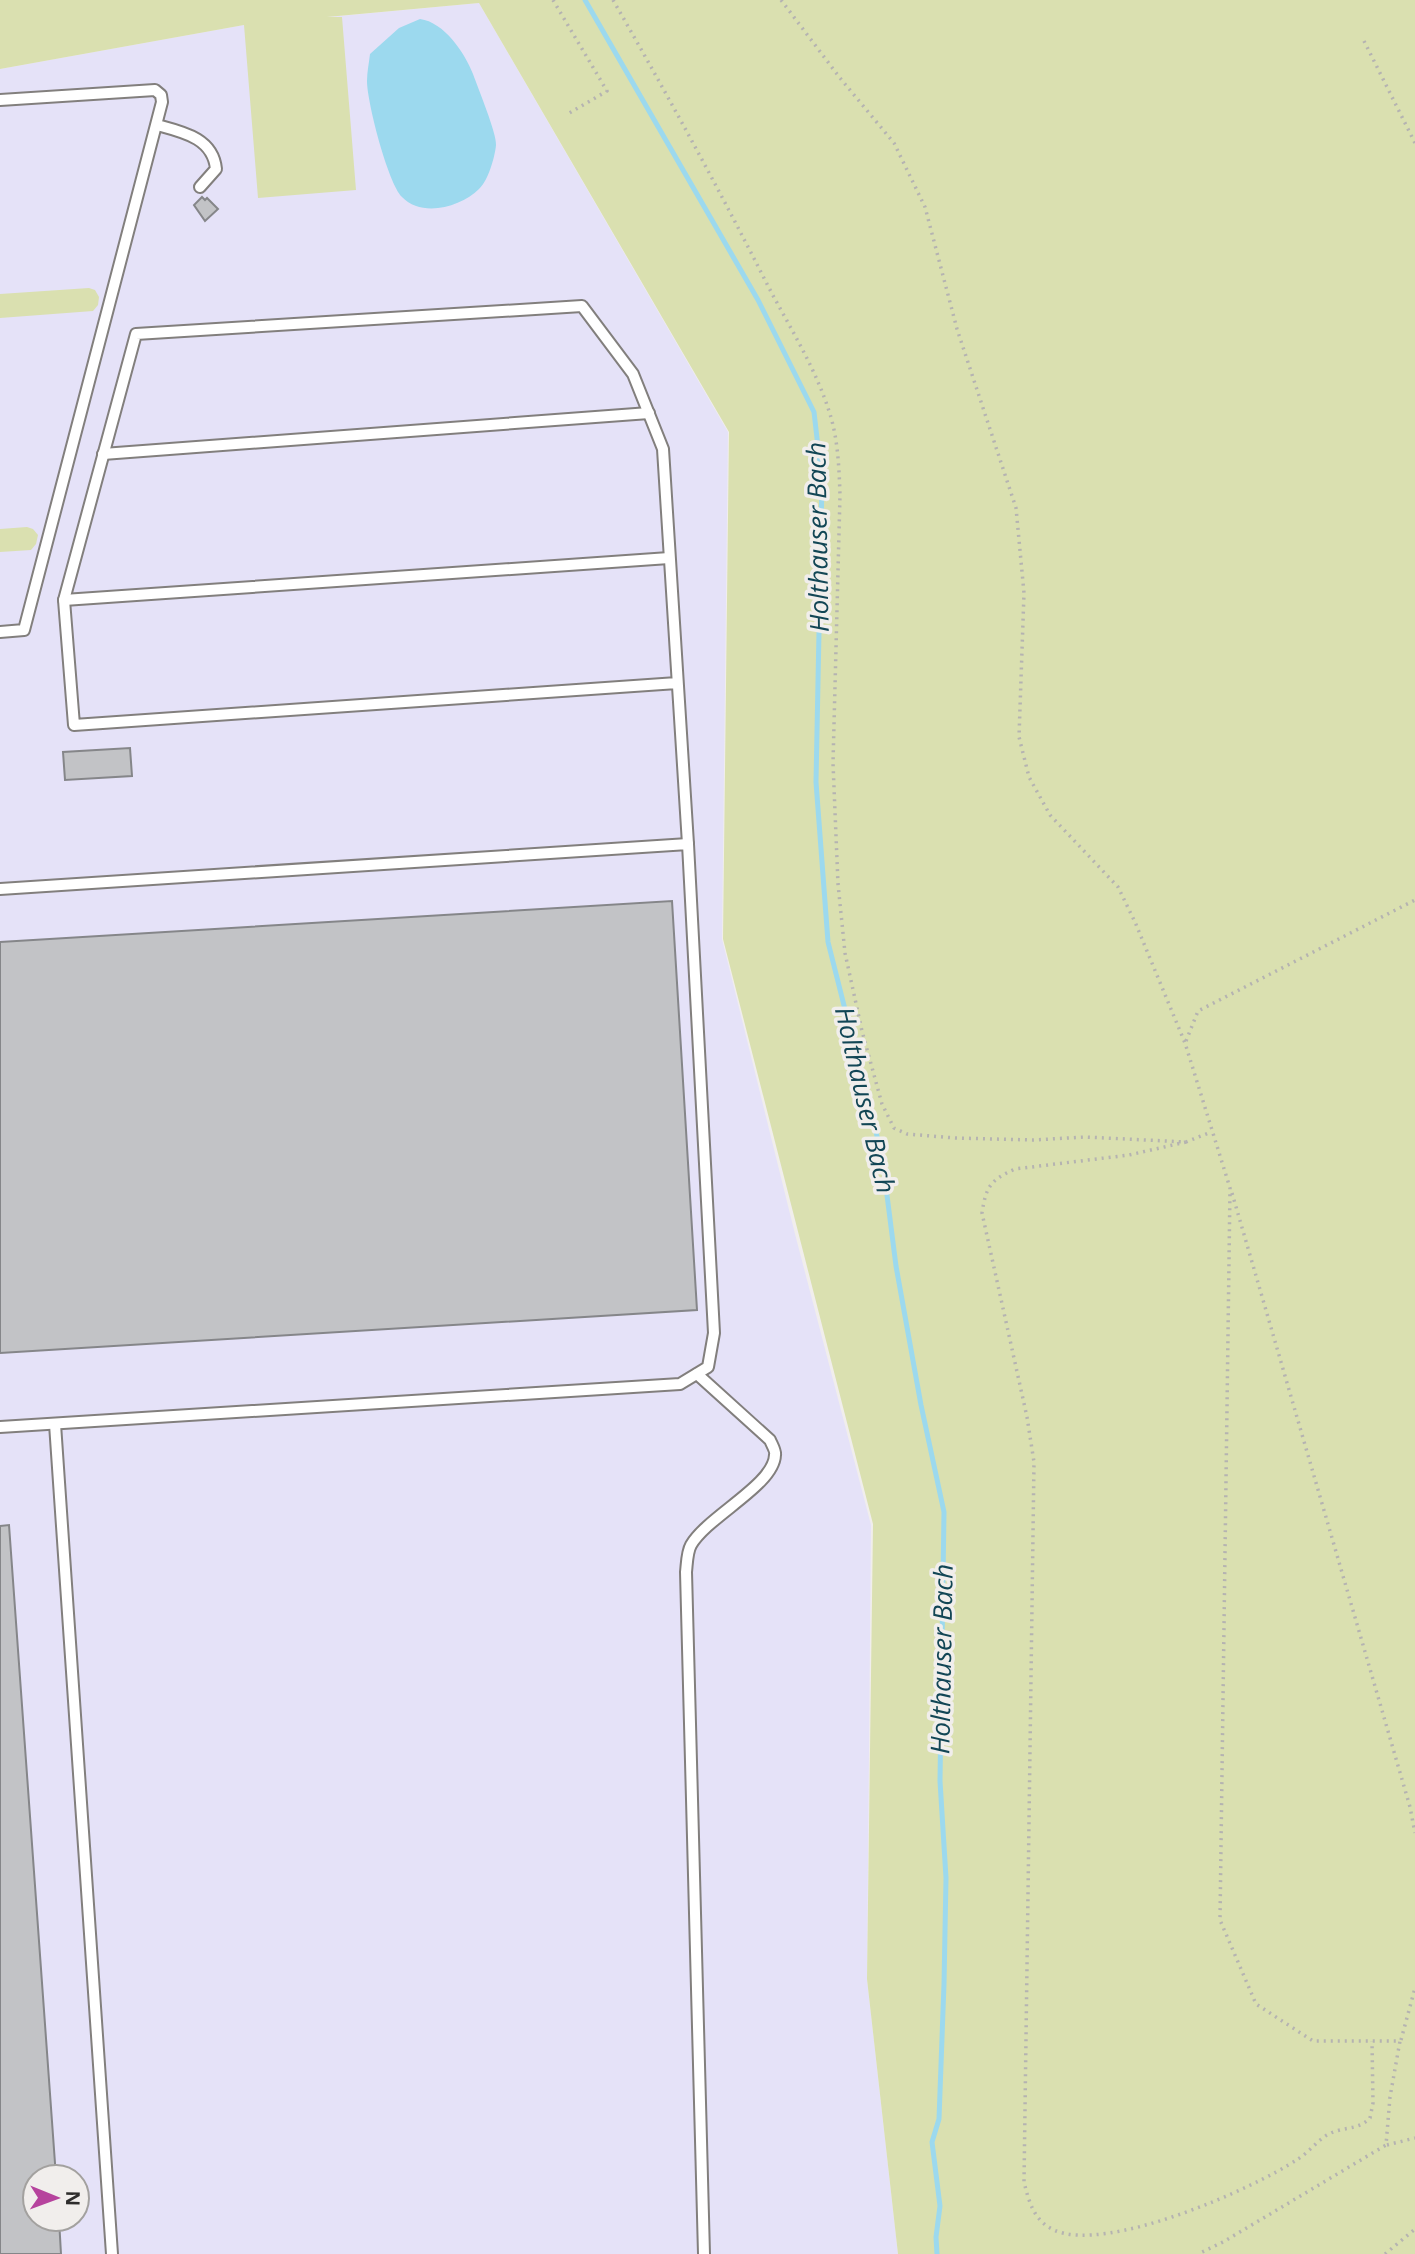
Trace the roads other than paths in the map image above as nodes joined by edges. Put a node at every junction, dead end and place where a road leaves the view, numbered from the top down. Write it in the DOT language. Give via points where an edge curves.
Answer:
graph roads {
  1 [pos="0,100"];
  2 [pos="157,125"];
  3 [pos="200,187"];
  4 [pos="649,413"];
  5 [pos="103,454"];
  6 [pos="669,558"];
  7 [pos="64,600"];
  8 [pos="0,632"];
  9 [pos="677,683"];
  10 [pos="688,844"];
  11 [pos="0,889"];
  12 [pos="696,1374"];
  13 [pos="55,1424"];
  14 [pos="0,1427"];
  15 [pos="112,2254"];
  16 [pos="704,2254"];
  1 -- 2 [label="lane" via="155,89 162,102"];
  2 -- 3 [label="lane" via="202,140 215,156 216,169"];
  2 -- 8 [label="lane" via="24,630"];
  4 -- 5 [label="lane"];
  4 -- 5 [label="lane" via="633,374 582,306 136,334"];
  4 -- 6 [label="lane" via="663,449"];
  5 -- 7 [label="lane"];
  6 -- 7 [label="lane"];
  6 -- 9 [label="lane"];
  7 -- 9 [label="lane" via="75,725"];
  9 -- 10 [label="lane"];
  10 -- 11 [label="lane"];
  10 -- 12 [label="lane" via="714,1333 708,1367"];
  12 -- 13 [label="lane" via="680,1384"];
  12 -- 16 [label="lane" via="770,1440 776,1454 764,1479 704,1528 689,1548 686,1572"];
  13 -- 14 [label="lane"];
  13 -- 15 [label="lane"];
}
